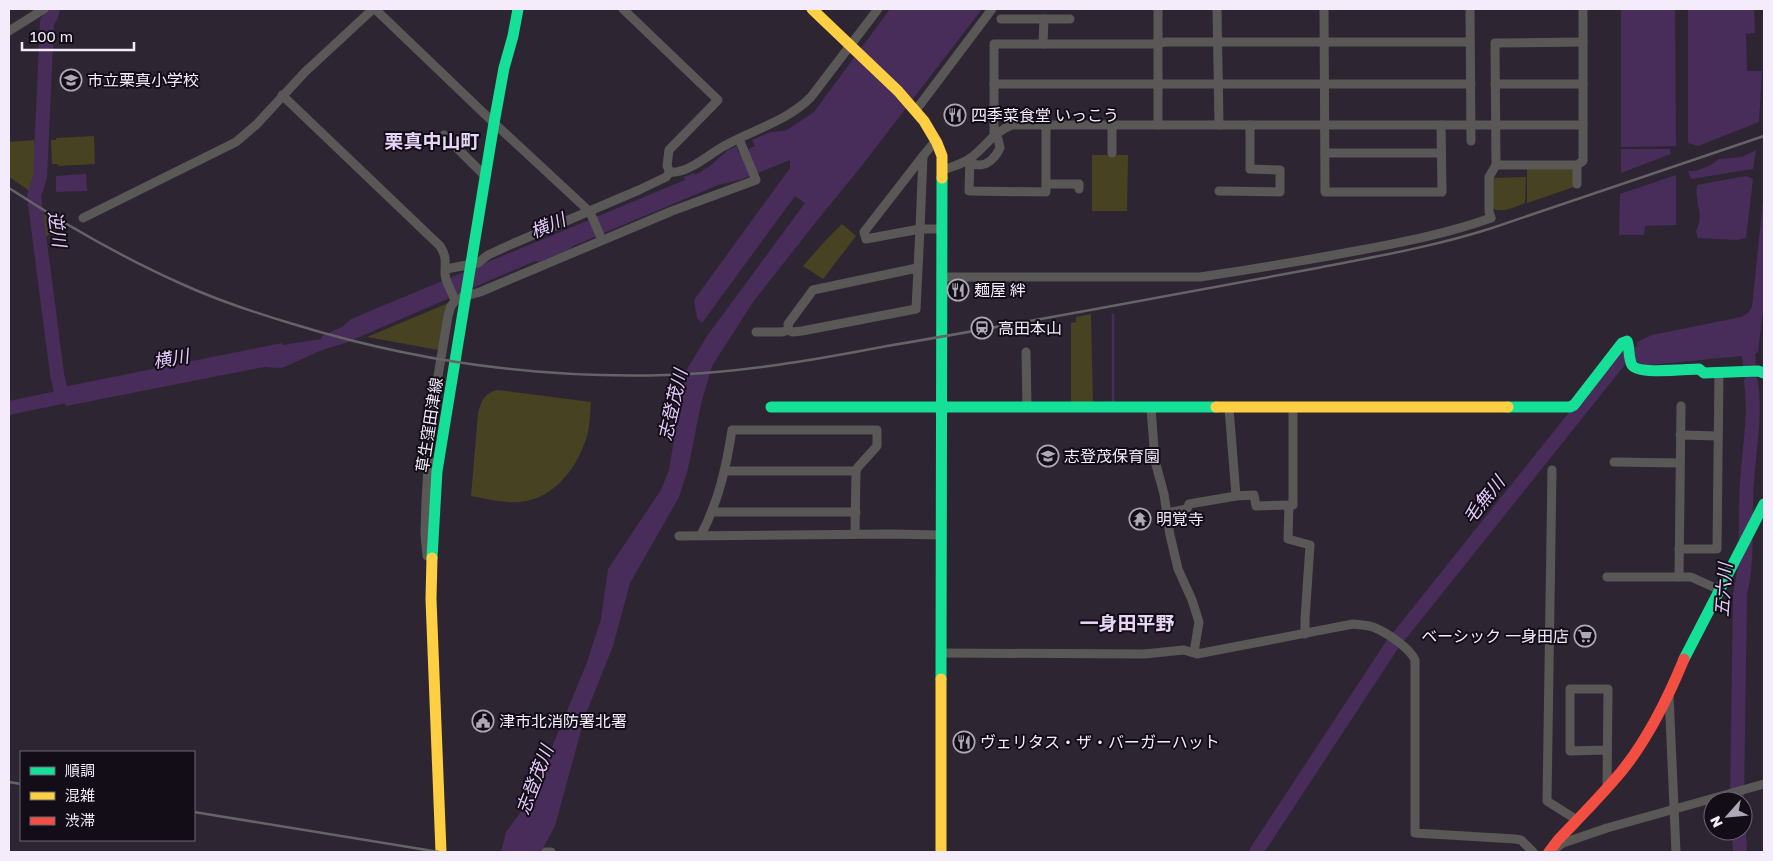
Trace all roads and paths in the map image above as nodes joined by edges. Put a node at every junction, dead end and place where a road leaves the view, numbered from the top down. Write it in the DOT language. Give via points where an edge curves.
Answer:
graph roads {
  1 [pos="44,9"];
  2 [pos="374,9"];
  3 [pos="518,9"];
  4 [pos="623,9"];
  5 [pos="812,9"];
  6 [pos="878,9"];
  7 [pos="992,9"];
  8 [pos="1158,9"];
  9 [pos="1218,9"];
  10 [pos="1324,9"];
  11 [pos="1470,9"];
  12 [pos="1583,9"];
  13 [pos="1002,19"];
  14 [pos="1044,19"];
  15 [pos="1070,19"];
  16 [pos="9,31"];
  17 [pos="1218,42"];
  18 [pos="1324,42"];
  19 [pos="1470,42"];
  20 [pos="1583,42"];
  21 [pos="1158,43"];
  22 [pos="1043,44"];
  23 [pos="851,46"];
  24 [pos="994,84"];
  25 [pos="1158,84"];
  26 [pos="1218,84"];
  27 [pos="1324,84"];
  28 [pos="1471,84"];
  29 [pos="1495,84"];
  30 [pos="1583,84"];
  31 [pos="282,95"];
  32 [pos="914,108"];
  33 [pos="494,124"];
  34 [pos="1046,125"];
  35 [pos="1112,125"];
  36 [pos="1158,125"];
  37 [pos="1219,125"];
  38 [pos="1250,125"];
  39 [pos="1324,125"];
  40 [pos="1441,125"];
  41 [pos="1471,125"];
  42 [pos="1495,125"];
  43 [pos="1583,125"];
  44 [pos="444,136"];
  45 [pos="994,136"];
  46 [pos="739,139"];
  47 [pos="936,140"];
  48 [pos="1471,141"];
  49 [pos="1112,153"];
  50 [pos="1325,153"];
  51 [pos="1441,153"];
  52 [pos="923,156"];
  53 [pos="970,159"];
  54 [pos="1496,165"];
  55 [pos="1577,165"];
  56 [pos="943,170"];
  57 [pos="670,172"];
  58 [pos="485,176"];
  59 [pos="1075,183"];
  60 [pos="1046,184"];
  61 [pos="1577,184"];
  62 [pos="1219,191"];
  63 [pos="590,212"];
  64 [pos="83,218"];
  65 [pos="920,229"];
  66 [pos="942,229"];
  67 [pos="602,240"];
  68 [pos="917,268"];
  69 [pos="446,272"];
  70 [pos="942,277"];
  71 [pos="458,299"];
  72 [pos="789,330"];
  73 [pos="756,332"];
  74 [pos="1026,352"];
  75 [pos="1719,372"];
  76 [pos="1761,372"];
  77 [pos="1681,406"];
  78 [pos="771,407"];
  79 [pos="941,407"];
  80 [pos="1027,407"];
  81 [pos="1294,407"];
  82 [pos="1151,408"];
  83 [pos="1229,408"];
  84 [pos="1680,436"];
  85 [pos="1718,436"];
  86 [pos="1614,462"];
  87 [pos="1680,463"];
  88 [pos="1552,470"];
  89 [pos="726,471"];
  90 [pos="856,471"];
  91 [pos="1236,496"];
  92 [pos="1289,505"];
  93 [pos="1763,507"];
  94 [pos="713,512"];
  95 [pos="856,512"];
  96 [pos="1167,513"];
  97 [pos="856,534"];
  98 [pos="701,535"];
  99 [pos="941,535"];
  100 [pos="679,536"];
  101 [pos="1679,549"];
  102 [pos="431,558"];
  103 [pos="1608,576"];
  104 [pos="1679,577"];
  105 [pos="1720,590"];
  106 [pos="1306,634"];
  107 [pos="1194,652"];
  108 [pos="941,653"];
  109 [pos="1668,695"];
  110 [pos="1606,750"];
  111 [pos="1764,784"];
  112 [pos="1607,788"];
  113 [pos="1674,810"];
  114 [pos="1577,820"];
  115 [pos="1560,841"];
  116 [pos="441,852"];
  117 [pos="546,852"];
  118 [pos="551,852"];
  119 [pos="941,852"];
  120 [pos="1533,852"];
  121 [pos="1550,852"];
  122 [pos="1676,852"];
  1 -- 16 [label="street"];
  2 -- 31 [label="street"];
  2 -- 33 [label="street"];
  3 -- 33 [label="street, 草生窪田津線"];
  4 -- 57 [label="street" via="718,100 669,150 667,166"];
  5 -- 23 [label="street"];
  6 -- 23 [label="street"];
  7 -- 32 [label="street"];
  8 -- 21 [label="street"];
  9 -- 17 [label="street"];
  10 -- 18 [label="street"];
  11 -- 19 [label="street"];
  12 -- 20 [label="street"];
  13 -- 14 [label="street"];
  14 -- 15 [label="street"];
  14 -- 22 [label="street"];
  17 -- 18 [label="street"];
  17 -- 21 [label="street"];
  17 -- 26 [label="street"];
  18 -- 19 [label="street"];
  18 -- 27 [label="street"];
  19 -- 28 [label="street"];
  20 -- 29 [label="street" via="1495,43"];
  20 -- 30 [label="street"];
  21 -- 22 [label="street"];
  21 -- 25 [label="street"];
  22 -- 24 [label="street" via="994,44"];
  23 -- 32 [label="street"];
  23 -- 46 [label="street" via="800,109"];
  24 -- 25 [label="street"];
  24 -- 45 [label="street"];
  25 -- 26 [label="street"];
  25 -- 36 [label="street"];
  26 -- 27 [label="street"];
  26 -- 37 [label="street"];
  27 -- 28 [label="street"];
  27 -- 39 [label="street"];
  28 -- 41 [label="street"];
  29 -- 30 [label="street"];
  29 -- 42 [label="street"];
  30 -- 43 [label="street"];
  31 -- 64 [label="street" via="236,142"];
  31 -- 69 [label="street" via="440,246 445,254"];
  32 -- 47 [label="street"];
  33 -- 58 [label="street, 草生窪田津線"];
  33 -- 63 [label="street"];
  34 -- 35 [label="street"];
  34 -- 45 [label="street" via="1012,125"];
  34 -- 60 [label="street"];
  35 -- 36 [label="street"];
  35 -- 49 [label="street"];
  36 -- 37 [label="street"];
  37 -- 38 [label="street"];
  38 -- 39 [label="street"];
  38 -- 62 [label="street" via="1250,169 1280,170 1280,192"];
  39 -- 40 [label="street"];
  39 -- 50 [label="street"];
  40 -- 41 [label="street"];
  40 -- 51 [label="street"];
  41 -- 42 [label="street"];
  41 -- 48 [label="street"];
  42 -- 43 [label="street"];
  42 -- 54 [label="street"];
  43 -- 55 [label="street" via="1583,161"];
  44 -- 58 [label="street"];
  45 -- 53 [label="street"];
  45 -- 53 [label="street" via="1000,143 993,159 977,165"];
  46 -- 57 [label="street" via="692,166"];
  46 -- 67 [label="street" via="756,180"];
  47 -- 52 [label="street"];
  47 -- 56 [label="street"];
  50 -- 51 [label="street"];
  50 -- 51 [label="street" via="1325,192 1442,192"];
  52 -- 65 [label="street"];
  52 -- 65 [label="street" via="864,232 866,239"];
  53 -- 56 [label="street"];
  53 -- 60 [label="street" via="969,190 1046,192"];
  54 -- 55 [label="street"];
  54 -- 70 [label="street" via="1489,177 1491,218 1374,247 1200,277"];
  55 -- 61 [label="street"];
  56 -- 66 [label="street"];
  57 -- 63 [label="street" via="666,177"];
  58 -- 71 [label="street, 草生窪田津線" via="472,262"];
  59 -- 60 [label="street"];
  63 -- 67 [label="street"];
  63 -- 69 [label="street" via="504,247 478,263"];
  65 -- 66 [label="street"];
  65 -- 68 [label="street"];
  66 -- 70 [label="street"];
  67 -- 71 [label="street"];
  68 -- 72 [label="street" via="813,290 788,324"];
  68 -- 72 [label="street" via="916,309 802,331"];
  69 -- 71 [label="street"];
  70 -- 79 [label="street"];
  71 -- 102 [label="street, 草生窪田津線" via="456,359 438,471"];
  71 -- 102 [label="street" via="448,316 432,418 425,534 427,556"];
  72 -- 73 [label="street"];
  74 -- 80 [label="street"];
  75 -- 76 [label="street"];
  75 -- 81 [label="street" via="1704,373 1699,369 1643,371 1634,368 1627,341 1570,407"];
  75 -- 85 [label="street"];
  77 -- 84 [label="street"];
  78 -- 79 [label="street"];
  79 -- 80 [label="street"];
  79 -- 99 [label="street"];
  80 -- 82 [label="street"];
  81 -- 83 [label="street"];
  81 -- 92 [label="street" via="1293,505"];
  82 -- 83 [label="street"];
  82 -- 96 [label="street" via="1155,461"];
  83 -- 91 [label="street"];
  84 -- 85 [label="street"];
  84 -- 87 [label="street"];
  85 -- 101 [label="street" via="1717,549"];
  86 -- 87 [label="street"];
  87 -- 101 [label="street"];
  88 -- 114 [label="street" via="1547,802"];
  89 -- 90 [label="street"];
  89 -- 90 [label="street" via="732,430 876,430 877,446"];
  89 -- 94 [label="street"];
  90 -- 95 [label="street"];
  91 -- 92 [label="street" via="1254,495 1256,506"];
  91 -- 96 [label="street" via="1189,504 1187,509"];
  92 -- 106 [label="street" via="1288,539 1310,545"];
  93 -- 105 [label="street"];
  94 -- 95 [label="street"];
  94 -- 98 [label="street"];
  95 -- 97 [label="street"];
  96 -- 107 [label="street" via="1178,569 1199,617"];
  97 -- 98 [label="street"];
  97 -- 99 [label="street"];
  98 -- 100 [label="street"];
  99 -- 108 [label="street"];
  101 -- 104 [label="street"];
  102 -- 116 [label="street, 草生窪田津線"];
  103 -- 104 [label="street"];
  104 -- 105 [label="street" via="1691,577"];
  105 -- 109 [label="street"];
  106 -- 107 [label="street"];
  106 -- 120 [label="street" via="1353,624 1366,625 1380,630 1414,656 1415,833 1515,839 1521,840"];
  107 -- 108 [label="street"];
  108 -- 119 [label="street"];
  109 -- 112 [label="street" via="1635,753"];
  109 -- 113 [label="street"];
  110 -- 110 [label="street" via="1608,690 1570,689 1570,751"];
  110 -- 112 [label="street"];
  111 -- 113 [label="street"];
  112 -- 114 [label="street"];
  113 -- 115 [label="street"];
  113 -- 122 [label="street"];
  114 -- 115 [label="street"];
  115 -- 121 [label="street"];
  117 -- 118 [label="street"];
}
